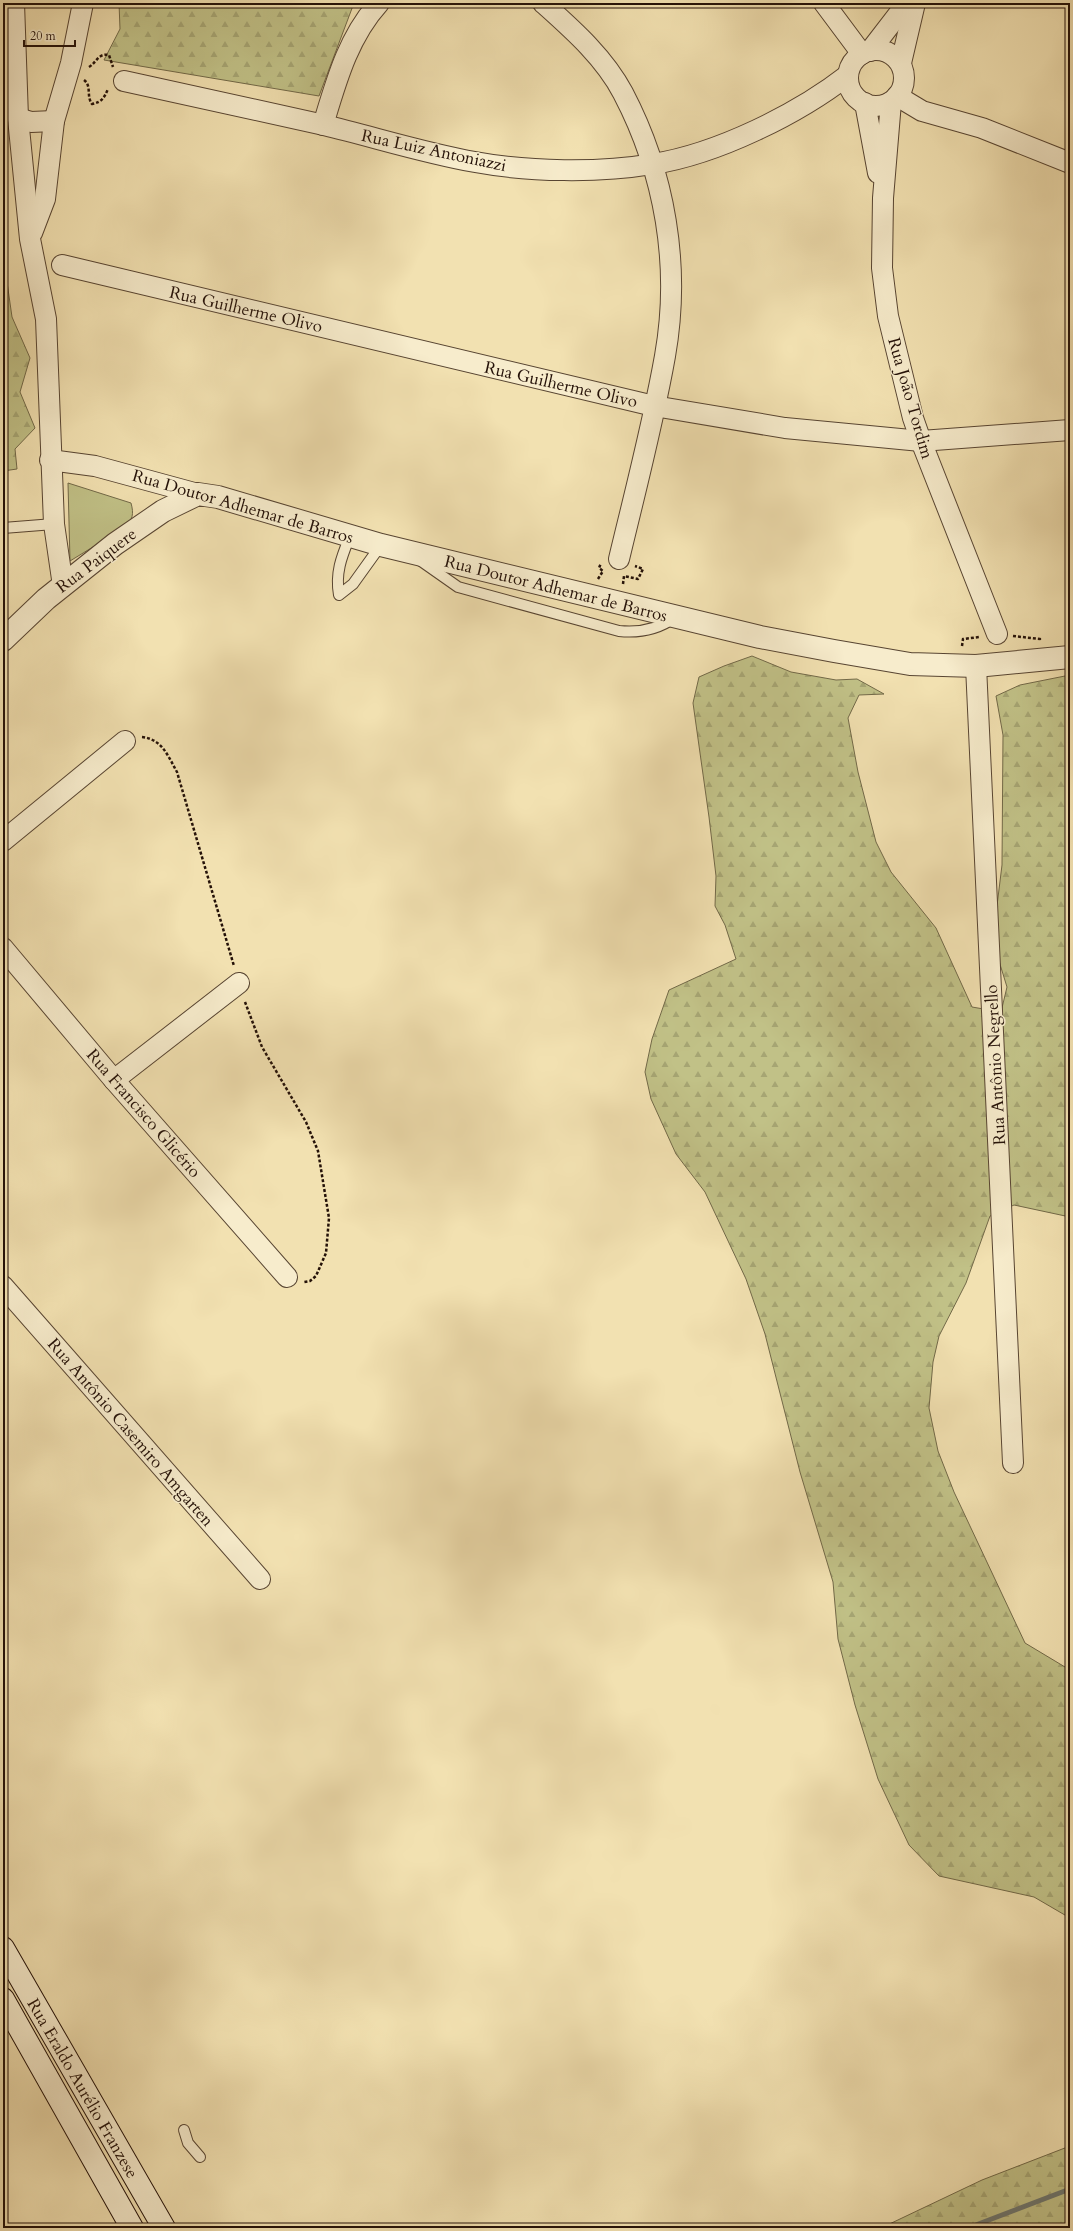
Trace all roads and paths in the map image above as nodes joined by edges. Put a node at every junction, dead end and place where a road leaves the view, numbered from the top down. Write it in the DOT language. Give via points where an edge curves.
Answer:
graph roads {
  1 [pos="14,3"];
  2 [pos="83,3"];
  3 [pos="379,3"];
  4 [pos="543,3"];
  5 [pos="824,3"];
  6 [pos="907,3"];
  7 [pos="915,3"];
  8 [pos="866,52"];
  9 [pos="900,63"];
  10 [pos="70,68"];
  11 [pos="848,75"];
  12 [pos="128,82"];
  13 [pos="894,99"];
  14 [pos="865,103"];
  15 [pos="18,118"];
  16 [pos="54,121"];
  17 [pos="323,125"];
  18 [pos="1070,163"];
  19 [pos="653,164"];
  20 [pos="883,198"];
  21 [pos="30,239"];
  22 [pos="62,265"];
  23 [pos="654,406"];
  24 [pos="1070,430"];
  25 [pos="920,441"];
  26 [pos="50,460"];
  27 [pos="198,494"];
  28 [pos="54,524"];
  29 [pos="3,528"];
  30 [pos="350,536"];
  31 [pos="381,545"];
  32 [pos="412,553"];
  33 [pos="619,559"];
  34 [pos="62,586"];
  35 [pos="588,595"];
  36 [pos="622,603"];
  37 [pos="676,616"];
  38 [pos="997,634"];
  39 [pos="3,640"];
  40 [pos="1070,656"];
  41 [pos="971,666"];
  42 [pos="125,741"];
  43 [pos="3,840"];
  44 [pos="3,948"];
  45 [pos="239,983"];
  46 [pos="114,1080"];
  47 [pos="286,1276"];
  48 [pos="3,1286"];
  49 [pos="1013,1463"];
  50 [pos="260,1579"];
  51 [pos="3,1948"];
  52 [pos="3,1999"];
  53 [pos="184,2130"];
  54 [pos="200,2157"];
  55 [pos="132,2228"];
  56 [pos="164,2228"];
  1 -- 15 [label="street"];
  2 -- 10 [label="street"];
  3 -- 17 [label="street" via="360,29 341,68"];
  4 -- 19 [label="street" via="577,33 623,92"];
  5 -- 8 [label="street"];
  6 -- 8 [label="street"];
  7 -- 9 [label="street"];
  8 -- 9 [label="street" via="888,52"];
  8 -- 11 [label="street" via="851,65"];
  9 -- 13 [label="street" via="904,80"];
  10 -- 12 [label="path" via="89,67 100,56 110,55 114,70"];
  10 -- 12 [label="path" via="87,82 88,99 92,104 103,99 108,88"];
  10 -- 16 [label="street"];
  11 -- 14 [label="street" via="852,92"];
  11 -- 19 [label="street, Rua Luiz Antoniazzi" via="822,96 763,125 694,154"];
  12 -- 17 [label="street, Rua Luiz Antoniazzi"];
  13 -- 14 [label="street" via="874,106"];
  13 -- 18 [label="street" via="982,128"];
  13 -- 20 [label="street, Rua João Tordim"];
  14 -- 20 [label="street, Rua João Tordim"];
  15 -- 16 [label="street" via="31,122"];
  15 -- 21 [label="street"];
  16 -- 21 [label="street" via="45,198"];
  17 -- 19 [label="street, Rua Luiz Antoniazzi" via="475,162 534,170"];
  19 -- 23 [label="street" via="671,251 672,275 666,355"];
  20 -- 25 [label="street, Rua João Tordim" via="882,268 888,316"];
  21 -- 26 [label="street" via="46,319"];
  22 -- 23 [label="street, Rua Guilherme Olivo"];
  23 -- 25 [label="street, Rua Guilherme Olivo" via="785,428"];
  23 -- 33 [label="street"];
  24 -- 25 [label="street, Rua Guilherme Olivo"];
  25 -- 38 [label="street, Rua João Tordim"];
  26 -- 27 [label="street, Rua Doutor Adhemar de Barros" via="95,466"];
  26 -- 28 [label="street"];
  27 -- 30 [label="street, Rua Doutor Adhemar de Barros" via="218,497"];
  27 -- 34 [label="street, Rua Paiquere" via="163,511 115,544"];
  28 -- 29 [label="lane"];
  28 -- 34 [label="street"];
  30 -- 31 [label="street, Rua Doutor Adhemar de Barros"];
  30 -- 31 [label="lane" via="338,567 336,580 339,594 353,584"];
  31 -- 32 [label="street, Rua Doutor Adhemar de Barros"];
  32 -- 35 [label="street, Rua Doutor Adhemar de Barros"];
  32 -- 37 [label="lane" via="458,587 619,631 649,630 665,624"];
  33 -- 35 [label="path" via="603,558 599,568 603,571"];
  33 -- 36 [label="path" via="643,569 638,579 624,576"];
  34 -- 39 [label="street, Rua Paiquere"];
  35 -- 36 [label="street, Rua Doutor Adhemar de Barros"];
  36 -- 37 [label="street, Rua Doutor Adhemar de Barros"];
  37 -- 41 [label="street, Rua Doutor Adhemar de Barros" via="760,637 910,664"];
  38 -- 41 [label="path" via="963,639 962,648 970,649"];
  40 -- 41 [label="street, Rua Doutor Adhemar de Barros"];
  41 -- 49 [label="street, Rua Antônio Negrello"];
  42 -- 43 [label="street"];
  42 -- 45 [label="path" via="143,737 154,740 164,748 176,772"];
  44 -- 46 [label="street, Rua Francisco Glicério"];
  45 -- 46 [label="street"];
  45 -- 47 [label="path" via="262,1047 306,1122 318,1151 325,1185 329,1218 326,1253 316,1276 310,1281 303,1283"];
  46 -- 47 [label="street, Rua Francisco Glicério"];
  48 -- 50 [label="street, Rua Antônio Casemiro Amgarten"];
  51 -- 56 [label="street, Rua Eraldo Aurélio Franzese"];
  52 -- 55 [label="street, Rua Eraldo Aurélio Franzese"];
  53 -- 54 [label="lane" via="188,2144"];
}
